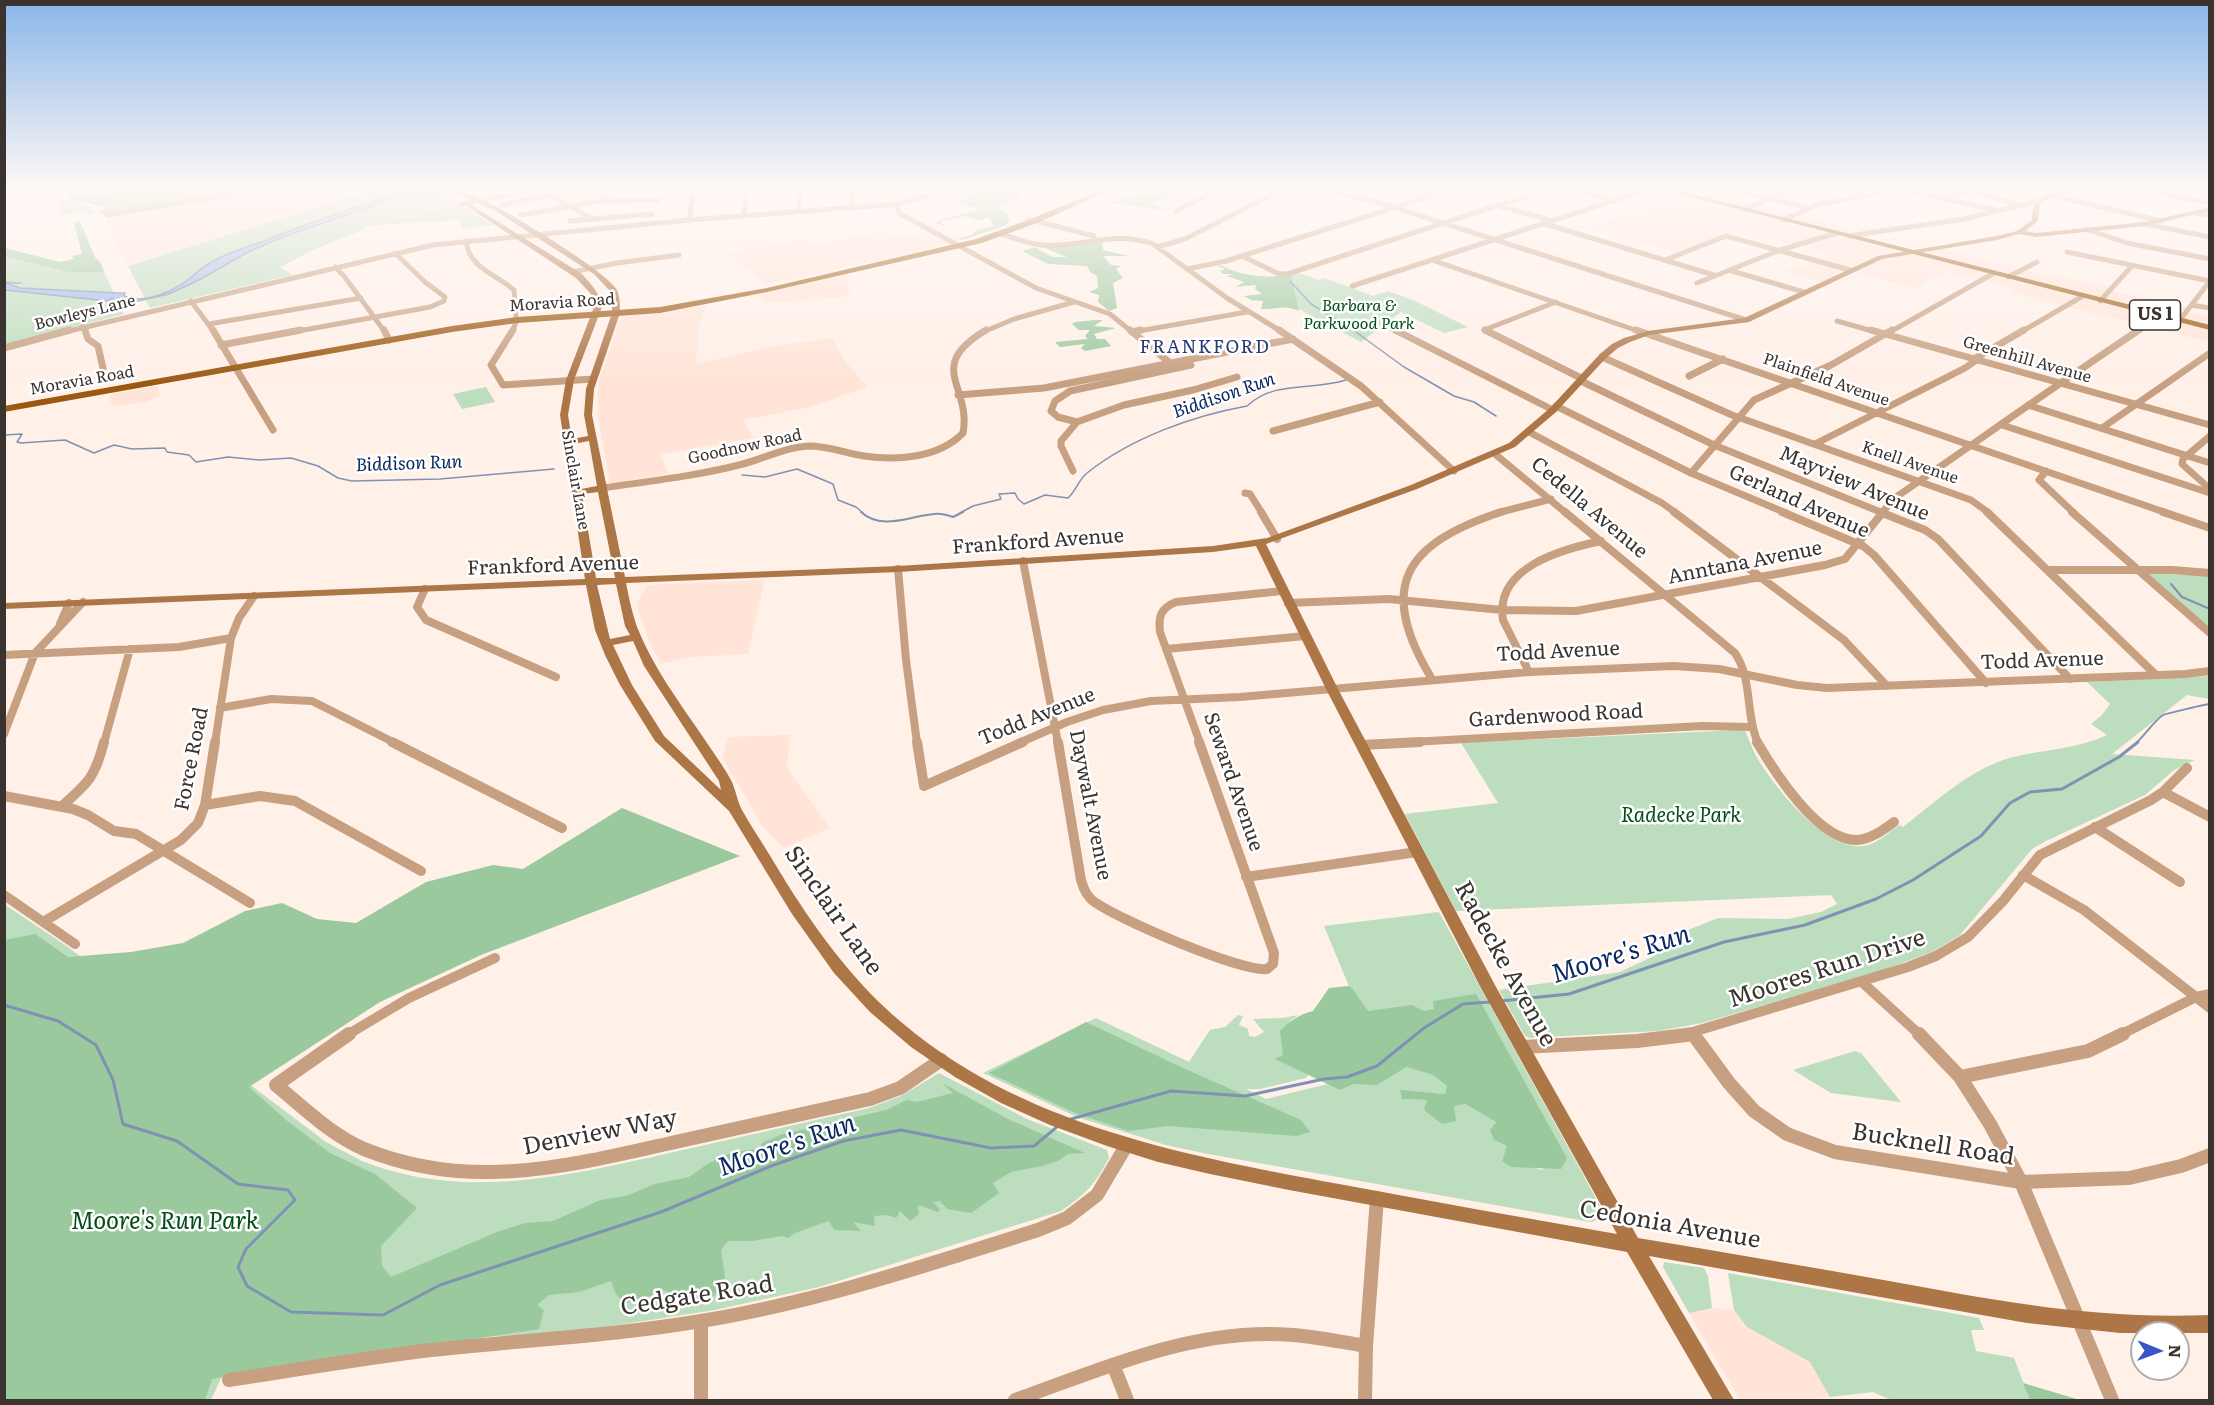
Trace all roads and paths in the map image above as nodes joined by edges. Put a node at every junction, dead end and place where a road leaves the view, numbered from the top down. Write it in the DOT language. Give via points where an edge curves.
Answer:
graph roads {
  1 [pos="393,254"];
  2 [pos="396,254"];
  3 [pos="468,254"];
  4 [pos="544,254"];
  5 [pos="567,254"];
  6 [pos="918,254"];
  7 [pos="974,254"];
  8 [pos="1166,254"];
  9 [pos="1250,254"];
  10 [pos="1351,254"];
  11 [pos="1452,254"];
  12 [pos="1536,254"];
  13 [pos="1644,254"];
  14 [pos="1682,254"];
  15 [pos="1772,254"];
  16 [pos="1788,254"];
  17 [pos="1896,254"];
  18 [pos="1915,254"];
  19 [pos="2074,254"];
  20 [pos="2182,254"];
  21 [pos="679,255"];
  22 [pos="1242,256"];
  23 [pos="2210,259"];
  24 [pos="1432,260"];
  25 [pos="1665,260"];
  26 [pos="2037,262"];
  27 [pos="2132,266"];
  28 [pos="335,267"];
  29 [pos="590,268"];
  30 [pos="1187,269"];
  31 [pos="1850,270"];
  32 [pos="1730,271"];
  33 [pos="572,272"];
  34 [pos="1994,273"];
  35 [pos="1714,275"];
  36 [pos="2008,277"];
  37 [pos="2210,281"];
  38 [pos="1697,283"];
  39 [pos="1352,286"];
  40 [pos="1804,292"];
  41 [pos="2084,296"];
  42 [pos="361,298"];
  43 [pos="191,301"];
  44 [pos="2100,301"];
  45 [pos="1074,302"];
  46 [pos="1556,302"];
  47 [pos="2192,305"];
  48 [pos="2210,308"];
  49 [pos="616,312"];
  50 [pos="1247,312"];
  51 [pos="595,313"];
  52 [pos="2161,316"];
  53 [pos="376,317"];
  54 [pos="517,319"];
  55 [pos="1746,320"];
  56 [pos="1837,321"];
  57 [pos="2180,321"];
  58 [pos="209,324"];
  59 [pos="83,326"];
  60 [pos="1386,326"];
  61 [pos="2210,328"];
  62 [pos="1132,332"];
  63 [pos="1648,333"];
  64 [pos="1884,334"];
  65 [pos="388,339"];
  66 [pos="1293,339"];
  67 [pos="221,345"];
  68 [pos="4,348"];
  69 [pos="2210,353"];
  70 [pos="1602,357"];
  71 [pos="1723,359"];
  72 [pos="1974,359"];
  73 [pos="1169,362"];
  74 [pos="1191,366"];
  75 [pos="103,368"];
  76 [pos="235,368"];
  77 [pos="1689,376"];
  78 [pos="1237,377"];
  79 [pos="593,379"];
  80 [pos="570,380"];
  81 [pos="1582,380"];
  82 [pos="2058,382"];
  83 [pos="1792,383"];
  84 [pos="958,395"];
  85 [pos="1380,402"];
  86 [pos="2134,404"];
  87 [pos="2028,405"];
  88 [pos="4,408"];
  89 [pos="1555,408"];
  90 [pos="1877,412"];
  91 [pos="1740,418"];
  92 [pos="1077,422"];
  93 [pos="2210,424"];
  94 [pos="2002,425"];
  95 [pos="2102,428"];
  96 [pos="273,430"];
  97 [pos="1273,431"];
  98 [pos="1529,432"];
  99 [pos="2210,436"];
  100 [pos="593,438"];
  101 [pos="568,442"];
  102 [pos="1815,444"];
  103 [pos="1714,445"];
  104 [pos="1971,445"];
  105 [pos="1495,454"];
  106 [pos="2186,456"];
  107 [pos="2210,463"];
  108 [pos="1074,471"];
  109 [pos="1454,471"];
  110 [pos="2046,471"];
  111 [pos="1690,473"];
  112 [pos="1919,480"];
  113 [pos="603,488"];
  114 [pos="2210,491"];
  115 [pos="577,492"];
  116 [pos="1245,493"];
  117 [pos="1551,499"];
  118 [pos="1882,511"];
  119 [pos="2210,528"];
  120 [pos="1277,539"];
  121 [pos="1601,541"];
  122 [pos="1260,543"];
  123 [pos="1858,543"];
  124 [pos="1023,561"];
  125 [pos="588,562"];
  126 [pos="898,569"];
  127 [pos="2049,570"];
  128 [pos="2138,570"];
  129 [pos="2210,573"];
  130 [pos="1759,576"];
  131 [pos="645,580"];
  132 [pos="621,581"];
  133 [pos="591,582"];
  134 [pos="606,582"];
  135 [pos="425,589"];
  136 [pos="1665,594"];
  137 [pos="254,596"];
  138 [pos="1285,597"];
  139 [pos="1402,600"];
  140 [pos="83,602"];
  141 [pos="69,603"];
  142 [pos="625,603"];
  143 [pos="4,606"];
  144 [pos="1162,608"];
  145 [pos="1502,611"];
  146 [pos="58,629"];
  147 [pos="2210,633"];
  148 [pos="1305,636"];
  149 [pos="636,637"];
  150 [pos="231,638"];
  151 [pos="606,643"];
  152 [pos="1166,649"];
  153 [pos="130,650"];
  154 [pos="35,653"];
  155 [pos="4,655"];
  156 [pos="1529,672"];
  157 [pos="2210,672"];
  158 [pos="1746,674"];
  159 [pos="2157,675"];
  160 [pos="556,677"];
  161 [pos="2070,679"];
  162 [pos="1432,680"];
  163 [pos="1986,683"];
  164 [pos="1887,686"];
  165 [pos="1332,689"];
  166 [pos="1185,699"];
  167 [pos="220,708"];
  168 [pos="1055,727"];
  169 [pos="1752,727"];
  170 [pos="4,734"];
  171 [pos="1362,745"];
  172 [pos="2187,768"];
  173 [pos="2163,792"];
  174 [pos="4,796"];
  175 [pos="205,805"];
  176 [pos="62,807"];
  177 [pos="734,808"];
  178 [pos="2210,817"];
  179 [pos="1894,822"];
  180 [pos="2095,827"];
  181 [pos="562,828"];
  182 [pos="164,850"];
  183 [pos="1417,852"];
  184 [pos="421,871"];
  185 [pos="2023,875"];
  186 [pos="1246,877"];
  187 [pos="2180,882"];
  188 [pos="4,895"];
  189 [pos="250,903"];
  190 [pos="43,922"];
  191 [pos="75,944"];
  192 [pos="495,958"];
  193 [pos="1271,968"];
  194 [pos="1863,983"];
  195 [pos="2210,994"];
  196 [pos="2196,997"];
  197 [pos="2210,1008"];
  198 [pos="1694,1034"];
  199 [pos="1522,1047"];
  200 [pos="941,1060"];
  201 [pos="1960,1077"];
  202 [pos="1126,1146"];
  203 [pos="2210,1155"];
  204 [pos="2021,1182"];
  205 [pos="1377,1198"];
  206 [pos="1632,1244"];
  207 [pos="702,1321"];
  208 [pos="2079,1321"];
  209 [pos="2210,1324"];
  210 [pos="1366,1346"];
  211 [pos="1113,1367"];
  212 [pos="229,1380"];
  213 [pos="701,1401"];
  214 [pos="1016,1401"];
  215 [pos="1127,1401"];
  216 [pos="1365,1401"];
  217 [pos="1724,1401"];
  218 [pos="2112,1401"];
  1 -- 28 [label="street, Bowleys Lane"];
  2 -- 53 [label="street" via="409,262 423,282 445,297 429,307"];
  3 -- 54 [label="street" via="474,262 514,290"];
  4 -- 33 [label="street"];
  5 -- 29 [label="street"];
  6 -- 49 [label="main road, Moravia Road" via="698,301"];
  7 -- 45 [label="street" via="1036,288"];
  8 -- 30 [label="street"];
  9 -- 22 [label="street"];
  10 -- 22 [label="street" via="1285,275"];
  11 -- 24 [label="street"];
  12 -- 55 [label="street"];
  13 -- 25 [label="street"];
  14 -- 25 [label="street"];
  15 -- 32 [label="street"];
  16 -- 31 [label="street"];
  17 -- 31 [label="street, Frankford Avenue"];
  18 -- 34 [label="main road, US 1"];
  19 -- 27 [label="street"];
  20 -- 23 [label="street"];
  21 -- 29 [label="street"];
  22 -- 30 [label="street"];
  24 -- 39 [label="street"];
  24 -- 46 [label="street, Plainfield Avenue"];
  25 -- 35 [label="street"];
  26 -- 36 [label="street"];
  27 -- 37 [label="street"];
  27 -- 44 [label="street"];
  28 -- 42 [label="street" via="345,274"];
  28 -- 43 [label="street, Bowleys Lane"];
  29 -- 33 [label="street"];
  29 -- 49 [label="street" via="613,290"];
  30 -- 50 [label="street"];
  31 -- 40 [label="street, Frankford Avenue"];
  32 -- 35 [label="street"];
  32 -- 40 [label="street"];
  33 -- 51 [label="street" via="595,294 599,303"];
  34 -- 36 [label="main road, US 1"];
  34 -- 64 [label="street"];
  35 -- 38 [label="street"];
  36 -- 41 [label="main road, US 1"];
  37 -- 47 [label="street"];
  40 -- 55 [label="street, Frankford Avenue"];
  41 -- 44 [label="main road, US 1"];
  41 -- 72 [label="street"];
  42 -- 53 [label="street"];
  42 -- 58 [label="street"];
  43 -- 58 [label="street"];
  43 -- 59 [label="street, Bowleys Lane"];
  44 -- 52 [label="main road, US 1"];
  45 -- 62 [label="street" via="1110,314"];
  45 -- 84 [label="street, Goodnow Road" via="1004,324 969,342 952,366"];
  46 -- 63 [label="street, Plainfield Avenue"];
  46 -- 81 [label="street, Mayview Avenue" via="1484,330"];
  47 -- 48 [label="street"];
  47 -- 57 [label="street"];
  49 -- 51 [label="main road, Moravia Road"];
  49 -- 79 [label="street, Sinclair Lane"];
  50 -- 62 [label="street"];
  50 -- 66 [label="street"];
  51 -- 54 [label="main road, Moravia Road"];
  51 -- 80 [label="street, Sinclair Lane"];
  52 -- 57 [label="main road, US 1"];
  52 -- 82 [label="street, Anntana Avenue"];
  53 -- 65 [label="street"];
  53 -- 67 [label="street"];
  54 -- 65 [label="main road, Moravia Road"];
  54 -- 80 [label="street" via="492,361 491,368 503,385"];
  55 -- 63 [label="street, Frankford Avenue"];
  56 -- 64 [label="street, Greenhill Avenue"];
  57 -- 61 [label="main road, US 1"];
  58 -- 67 [label="street"];
  59 -- 68 [label="street, Bowleys Lane"];
  59 -- 75 [label="street" via="88,339 98,346"];
  60 -- 89 [label="street, Gerland Avenue"];
  62 -- 73 [label="street"];
  63 -- 70 [label="street, Frankford Avenue" via="1615,346"];
  63 -- 71 [label="street, Plainfield Avenue"];
  64 -- 72 [label="street, Greenhill Avenue"];
  64 -- 83 [label="street"];
  65 -- 76 [label="main road, Moravia Road"];
  66 -- 73 [label="street"];
  66 -- 85 [label="street"];
  67 -- 76 [label="street"];
  69 -- 86 [label="street"];
  70 -- 81 [label="street, Frankford Avenue"];
  70 -- 91 [label="street, Knell Avenue"];
  71 -- 77 [label="street"];
  71 -- 83 [label="street, Plainfield Avenue"];
  72 -- 82 [label="street, Greenhill Avenue"];
  72 -- 90 [label="street" via="1965,368"];
  73 -- 84 [label="street" via="1044,388"];
  74 -- 92 [label="street" via="1070,392 1055,401 1051,411"];
  76 -- 88 [label="main road, Moravia Road"];
  76 -- 96 [label="street"];
  78 -- 92 [label="street" via="1125,405"];
  79 -- 80 [label="street"];
  79 -- 100 [label="street, Sinclair Lane" via="588,403"];
  80 -- 101 [label="street, Sinclair Lane" via="564,408"];
  81 -- 89 [label="street, Frankford Avenue"];
  81 -- 103 [label="street, Mayview Avenue"];
  82 -- 86 [label="street, Greenhill Avenue"];
  82 -- 87 [label="street, Anntana Avenue"];
  83 -- 90 [label="street, Plainfield Avenue"];
  83 -- 91 [label="street" via="1754,400"];
  84 -- 113 [label="street, Goodnow Road" via="965,425 963,434 935,450 887,458 823,447 797,447 735,466"];
  85 -- 97 [label="street"];
  85 -- 109 [label="street"];
  86 -- 93 [label="street, Greenhill Avenue"];
  86 -- 95 [label="street"];
  87 -- 94 [label="street, Anntana Avenue"];
  87 -- 95 [label="street"];
  89 -- 98 [label="street, Frankford Avenue"];
  89 -- 111 [label="street, Gerland Avenue"];
  90 -- 102 [label="street"];
  90 -- 104 [label="street, Plainfield Avenue"];
  91 -- 102 [label="street, Knell Avenue"];
  91 -- 103 [label="street"];
  92 -- 108 [label="street" via="1060,441"];
  94 -- 104 [label="street, Anntana Avenue"];
  94 -- 114 [label="street"];
  95 -- 106 [label="street"];
  98 -- 105 [label="street, Frankford Avenue"];
  98 -- 130 [label="street" via="1654,498"];
  99 -- 106 [label="street"];
  100 -- 101 [label="street"];
  100 -- 113 [label="street, Sinclair Lane"];
  101 -- 115 [label="street, Sinclair Lane"];
  102 -- 112 [label="street, Knell Avenue"];
  103 -- 111 [label="street"];
  103 -- 118 [label="street, Mayview Avenue"];
  104 -- 110 [label="street, Plainfield Avenue"];
  104 -- 112 [label="street, Anntana Avenue"];
  105 -- 109 [label="street, Frankford Avenue"];
  105 -- 117 [label="street, Cedella Avenue"];
  106 -- 107 [label="street"];
  106 -- 114 [label="street" via="2183,466"];
  109 -- 120 [label="street, Frankford Avenue"];
  110 -- 119 [label="street, Plainfield Avenue"];
  110 -- 128 [label="street" via="2039,480 2046,489"];
  111 -- 123 [label="street, Gerland Avenue"];
  112 -- 118 [label="street, Anntana Avenue"];
  112 -- 127 [label="street, Knell Avenue" via="1978,504"];
  113 -- 115 [label="street"];
  113 -- 132 [label="street, Sinclair Lane"];
  115 -- 125 [label="street, Sinclair Lane"];
  116 -- 120 [label="street" via="1253,498"];
  117 -- 121 [label="street, Cedella Avenue"];
  117 -- 139 [label="street" via="1493,513 1438,541 1413,567"];
  118 -- 123 [label="street, Anntana Avenue"];
  118 -- 161 [label="street, Mayview Avenue" via="1917,525 1938,539"];
  120 -- 122 [label="street, Frankford Avenue"];
  121 -- 136 [label="street, Cedella Avenue"];
  121 -- 145 [label="street" via="1562,550 1528,568 1512,584"];
  122 -- 124 [label="street, Frankford Avenue"];
  122 -- 138 [label="street, Radecke Avenue"];
  123 -- 130 [label="street, Anntana Avenue" via="1841,561"];
  123 -- 163 [label="street, Gerland Avenue" via="1874,555"];
  124 -- 126 [label="street, Frankford Avenue"];
  124 -- 168 [label="street, Daywalt Avenue"];
  125 -- 133 [label="street, Sinclair Lane"];
  125 -- 134 [label="street"];
  126 -- 131 [label="street, Frankford Avenue"];
  126 -- 168 [label="street, Todd Avenue" via="924,786"];
  127 -- 128 [label="street"];
  127 -- 159 [label="street, Knell Avenue"];
  128 -- 129 [label="street"];
  128 -- 147 [label="street"];
  130 -- 136 [label="street, Anntana Avenue"];
  130 -- 164 [label="street" via="1844,640"];
  131 -- 132 [label="street, Frankford Avenue"];
  131 -- 142 [label="street" via="636,585"];
  132 -- 134 [label="street, Frankford Avenue"];
  132 -- 142 [label="street, Sinclair Lane"];
  133 -- 134 [label="street, Frankford Avenue"];
  133 -- 135 [label="street, Frankford Avenue"];
  133 -- 151 [label="street, Sinclair Lane"];
  134 -- 142 [label="street"];
  135 -- 137 [label="street, Frankford Avenue"];
  135 -- 160 [label="street" via="417,607 426,620"];
  136 -- 145 [label="street, Anntana Avenue" via="1583,611"];
  136 -- 158 [label="street, Cedella Avenue" via="1735,653"];
  137 -- 140 [label="street, Frankford Avenue"];
  137 -- 150 [label="street, Force Road"];
  138 -- 139 [label="street, Anntana Avenue"];
  138 -- 144 [label="street, Anntana Avenue" via="1184,600"];
  138 -- 148 [label="street, Radecke Avenue"];
  139 -- 145 [label="street, Anntana Avenue"];
  139 -- 162 [label="street" via="1408,633"];
  140 -- 141 [label="street, Frankford Avenue"];
  140 -- 146 [label="street"];
  141 -- 143 [label="street, Frankford Avenue"];
  141 -- 146 [label="street"];
  142 -- 149 [label="street, Sinclair Lane"];
  144 -- 152 [label="street, Seward Avenue" via="1158,622"];
  145 -- 156 [label="street"];
  146 -- 154 [label="street"];
  148 -- 152 [label="street"];
  148 -- 165 [label="street, Radecke Avenue"];
  149 -- 151 [label="street"];
  149 -- 177 [label="street, Sinclair Lane" via="650,666 725,781"];
  150 -- 153 [label="street"];
  150 -- 167 [label="street, Force Road"];
  151 -- 177 [label="street, Sinclair Lane" via="626,686 659,738"];
  152 -- 166 [label="street, Seward Avenue"];
  153 -- 154 [label="street"];
  153 -- 176 [label="street" via="97,769"];
  154 -- 155 [label="street"];
  154 -- 170 [label="street"];
  156 -- 158 [label="street, Todd Avenue" via="1674,666"];
  156 -- 162 [label="street, Todd Avenue"];
  157 -- 159 [label="street, Todd Avenue"];
  158 -- 164 [label="street, Todd Avenue" via="1812,687"];
  158 -- 169 [label="street, Cedella Avenue"];
  159 -- 161 [label="street, Todd Avenue"];
  161 -- 163 [label="street, Todd Avenue"];
  162 -- 165 [label="street, Todd Avenue"];
  163 -- 164 [label="street, Todd Avenue"];
  165 -- 166 [label="street, Todd Avenue"];
  165 -- 171 [label="street, Radecke Avenue"];
  166 -- 168 [label="street, Todd Avenue" via="1118,706"];
  166 -- 186 [label="street, Seward Avenue"];
  167 -- 175 [label="street, Force Road"];
  167 -- 181 [label="street" via="271,699 312,701"];
  168 -- 193 [label="street, Daywalt Avenue" via="1081,880 1090,898 1126,918 1246,968"];
  169 -- 171 [label="street, Gardenwood Road" via="1701,726"];
  169 -- 179 [label="street, Cedella Avenue" via="1768,764 1824,826 1853,840 1869,837"];
  171 -- 183 [label="street, Radecke Avenue"];
  172 -- 173 [label="street, Moores Run Drive"];
  173 -- 178 [label="street"];
  173 -- 180 [label="street, Moores Run Drive"];
  174 -- 176 [label="street"];
  175 -- 182 [label="street, Force Road" via="192,831"];
  175 -- 184 [label="street" via="260,796 295,801"];
  176 -- 182 [label="street" via="81,812 114,831 136,834"];
  177 -- 200 [label="street, Sinclair Lane" via="837,967 890,1021"];
  180 -- 185 [label="street, Moores Run Drive" via="2040,855"];
  180 -- 187 [label="street"];
  182 -- 189 [label="street"];
  182 -- 190 [label="street, Force Road"];
  183 -- 186 [label="street"];
  183 -- 199 [label="street, Radecke Avenue"];
  185 -- 194 [label="street, Moores Run Drive" via="1984,921 1956,946"];
  185 -- 196 [label="street" via="2081,908"];
  186 -- 193 [label="street, Seward Avenue" via="1274,953"];
  188 -- 190 [label="street"];
  190 -- 191 [label="street"];
  192 -- 200 [label="street, Denview Way" via="374,1016 276,1085 324,1124 363,1148 407,1163 470,1172 526,1172 870,1099 900,1088"];
  194 -- 198 [label="street, Moores Run Drive"];
  194 -- 201 [label="street"];
  195 -- 196 [label="street"];
  196 -- 197 [label="street"];
  196 -- 201 [label="street" via="2088,1051"];
  198 -- 199 [label="street, Moores Run Drive"];
  198 -- 204 [label="street, Bucknell Road" via="1741,1098 1786,1134 1835,1152"];
  199 -- 206 [label="street, Radecke Avenue"];
  200 -- 202 [label="street, Sinclair Lane" via="1039,1113"];
  201 -- 204 [label="street"];
  202 -- 205 [label="street, Cedonia Avenue" via="1210,1167"];
  202 -- 207 [label="street, Cedgate Road" via="1097,1195 1067,1218 1038,1230 858,1287"];
  203 -- 204 [label="street, Bucknell Road" via="2129,1178"];
  204 -- 208 [label="street"];
  205 -- 206 [label="street, Cedonia Avenue"];
  205 -- 210 [label="street"];
  206 -- 208 [label="street, Cedonia Avenue"];
  206 -- 217 [label="street, Radecke Avenue"];
  207 -- 212 [label="street, Cedgate Road" via="430,1350"];
  207 -- 213 [label="street"];
  208 -- 209 [label="street, Cedonia Avenue"];
  208 -- 218 [label="street"];
  210 -- 211 [label="street" via="1290,1335 1233,1335 1175,1347"];
  210 -- 216 [label="street"];
  211 -- 214 [label="street"];
  211 -- 215 [label="street"];
}
